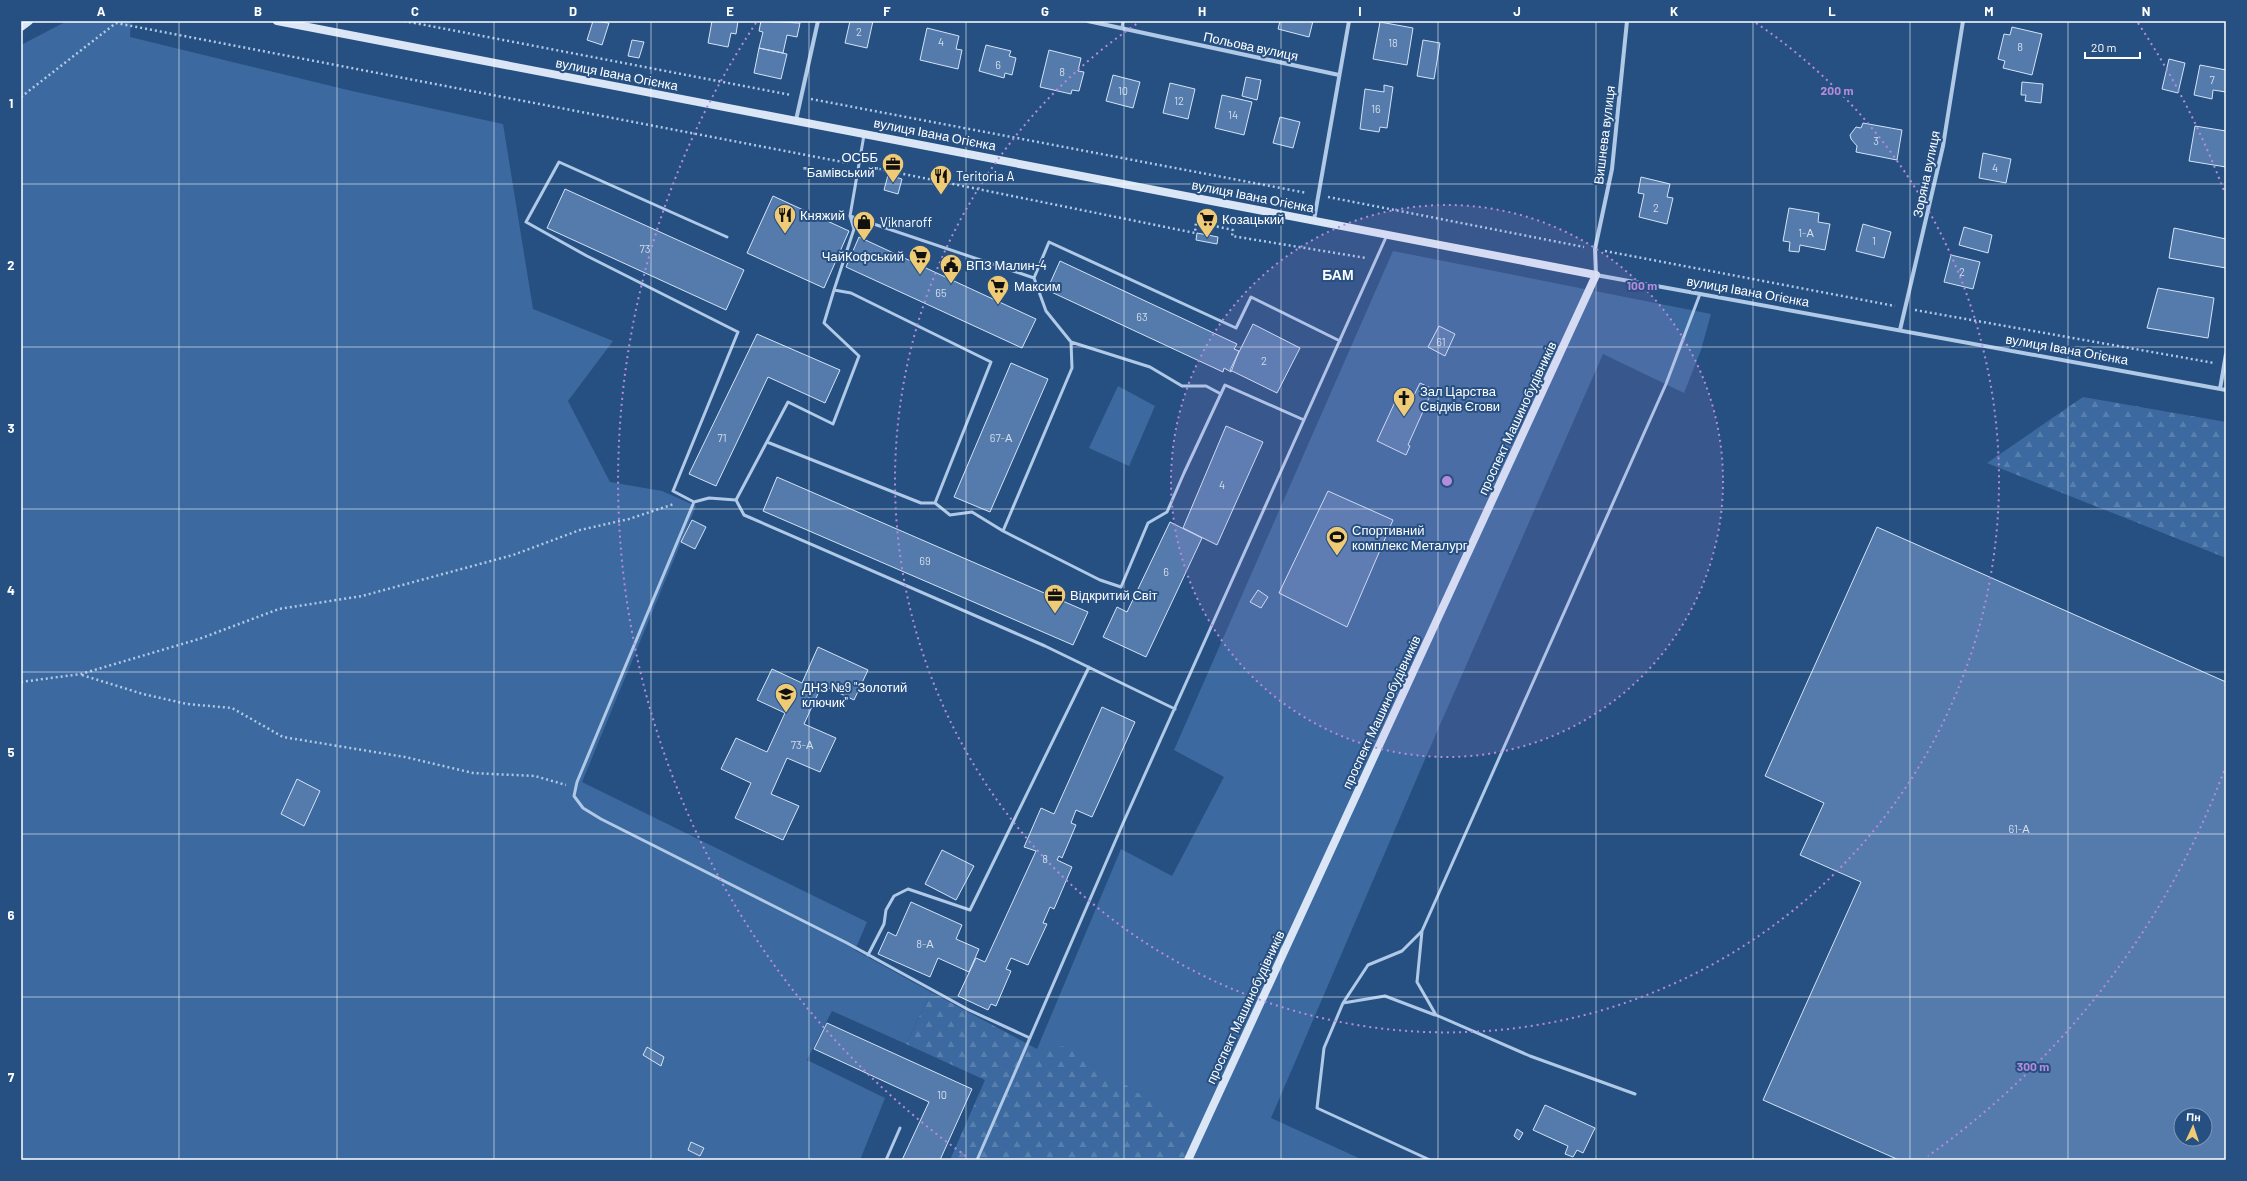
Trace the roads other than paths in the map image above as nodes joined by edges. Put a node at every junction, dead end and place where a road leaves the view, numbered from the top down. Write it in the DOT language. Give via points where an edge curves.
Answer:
graph roads {
  1 [pos="29,21"];
  2 [pos="277,21"];
  3 [pos="818,21"];
  4 [pos="1088,21"];
  5 [pos="1123,21"];
  6 [pos="1350,21"];
  7 [pos="1627,21"];
  8 [pos="1963,21"];
  9 [pos="21,26"];
  10 [pos="1122,28"];
  11 [pos="1339,75"];
  12 [pos="796,120"];
  13 [pos="864,133"];
  14 [pos="850,216"];
  15 [pos="1314,220"];
  16 [pos="1388,234"];
  17 [pos="727,237"];
  18 [pos="1596,275"];
  19 [pos="1034,278"];
  20 [pos="834,290"];
  21 [pos="1700,294"];
  22 [pos="1900,330"];
  23 [pos="1340,341"];
  24 [pos="1071,342"];
  25 [pos="2226,354"];
  26 [pos="2220,389"];
  27 [pos="2226,390"];
  28 [pos="1221,394"];
  29 [pos="1304,420"];
  30 [pos="767,442"];
  31 [pos="736,500"];
  32 [pos="694,502"];
  33 [pos="935,503"];
  34 [pos="1003,531"];
  35 [pos="1089,667"];
  36 [pos="1175,709"];
  37 [pos="1422,931"];
  38 [pos="868,955"];
  39 [pos="1343,1003"];
  40 [pos="1436,1015"];
  41 [pos="1030,1038"];
  42 [pos="1635,1094"];
  43 [pos="900,1128"];
  44 [pos="886,1160"];
  45 [pos="977,1160"];
  46 [pos="1188,1160"];
  47 [pos="1430,1160"];
  1 -- 9 [label="street"];
  2 -- 12 [label="street, вулиця Івана Огієнка"];
  3 -- 12 [label="street"];
  4 -- 10 [label="street, Польова вулиця"];
  5 -- 10 [label="lane"];
  6 -- 11 [label="street"];
  7 -- 18 [label="street, Вишнева вулиця" via="1612,168 1595,249"];
  8 -- 22 [label="street, Зоряна вулиця" via="1942,146"];
  10 -- 11 [label="street, Польова вулиця"];
  11 -- 15 [label="street"];
  12 -- 13 [label="street, вулиця Івана Огієнка"];
  13 -- 14 [label="lane"];
  13 -- 15 [label="street, вулиця Івана Огієнка"];
  14 -- 19 [label="lane"];
  14 -- 20 [label="lane" via="854,229"];
  15 -- 16 [label="street, вулиця Івана Огієнка"];
  16 -- 18 [label="street, вулиця Івана Огієнка"];
  16 -- 23 [label="lane"];
  17 -- 32 [label="lane" via="559,162 526,222 587,256 738,332 673,491"];
  18 -- 21 [label="street, вулиця Івана Огієнка"];
  18 -- 46 [label="street, проспект Машинобудівників"];
  19 -- 23 [label="lane" via="1049,242 1236,328 1251,297"];
  19 -- 24 [label="lane" via="1046,310"];
  20 -- 30 [label="lane" via="824,323 859,356 833,424 788,402"];
  20 -- 33 [label="lane" via="851,293 991,362"];
  21 -- 22 [label="street, вулиця Івана Огієнка"];
  21 -- 37 [label="lane" via="1666,384"];
  22 -- 26 [label="street, вулиця Івана Огієнка"];
  23 -- 29 [label="lane"];
  24 -- 28 [label="lane" via="1150,367 1182,386 1206,386"];
  24 -- 34 [label="lane" via="1072,368"];
  25 -- 26 [label="street"];
  26 -- 27 [label="street, вулиця Івана Огієнка"];
  28 -- 29 [label="lane" via="1225,385"];
  28 -- 34 [label="lane" via="1167,512 1148,523 1121,587 1100,580"];
  29 -- 36 [label="lane"];
  30 -- 31 [label="lane"];
  30 -- 33 [label="lane" via="921,503"];
  31 -- 32 [label="lane" via="709,498"];
  31 -- 35 [label="lane" via="744,515"];
  32 -- 38 [label="lane" via="577,782 574,796 583,808 601,819"];
  33 -- 34 [label="lane" via="950,515 972,512"];
  35 -- 36 [label="lane"];
  35 -- 38 [label="lane" via="970,910 908,889 894,896 886,910 884,924"];
  36 -- 41 [label="lane"];
  37 -- 39 [label="lane" via="1402,951 1368,965"];
  37 -- 40 [label="lane" via="1417,982"];
  38 -- 41 [label="lane" via="969,1010"];
  39 -- 40 [label="lane" via="1385,996"];
  39 -- 47 [label="lane" via="1324,1048 1317,1108"];
  40 -- 42 [label="lane" via="1530,1056"];
  41 -- 45 [label="lane"];
  43 -- 44 [label="lane"];
}
